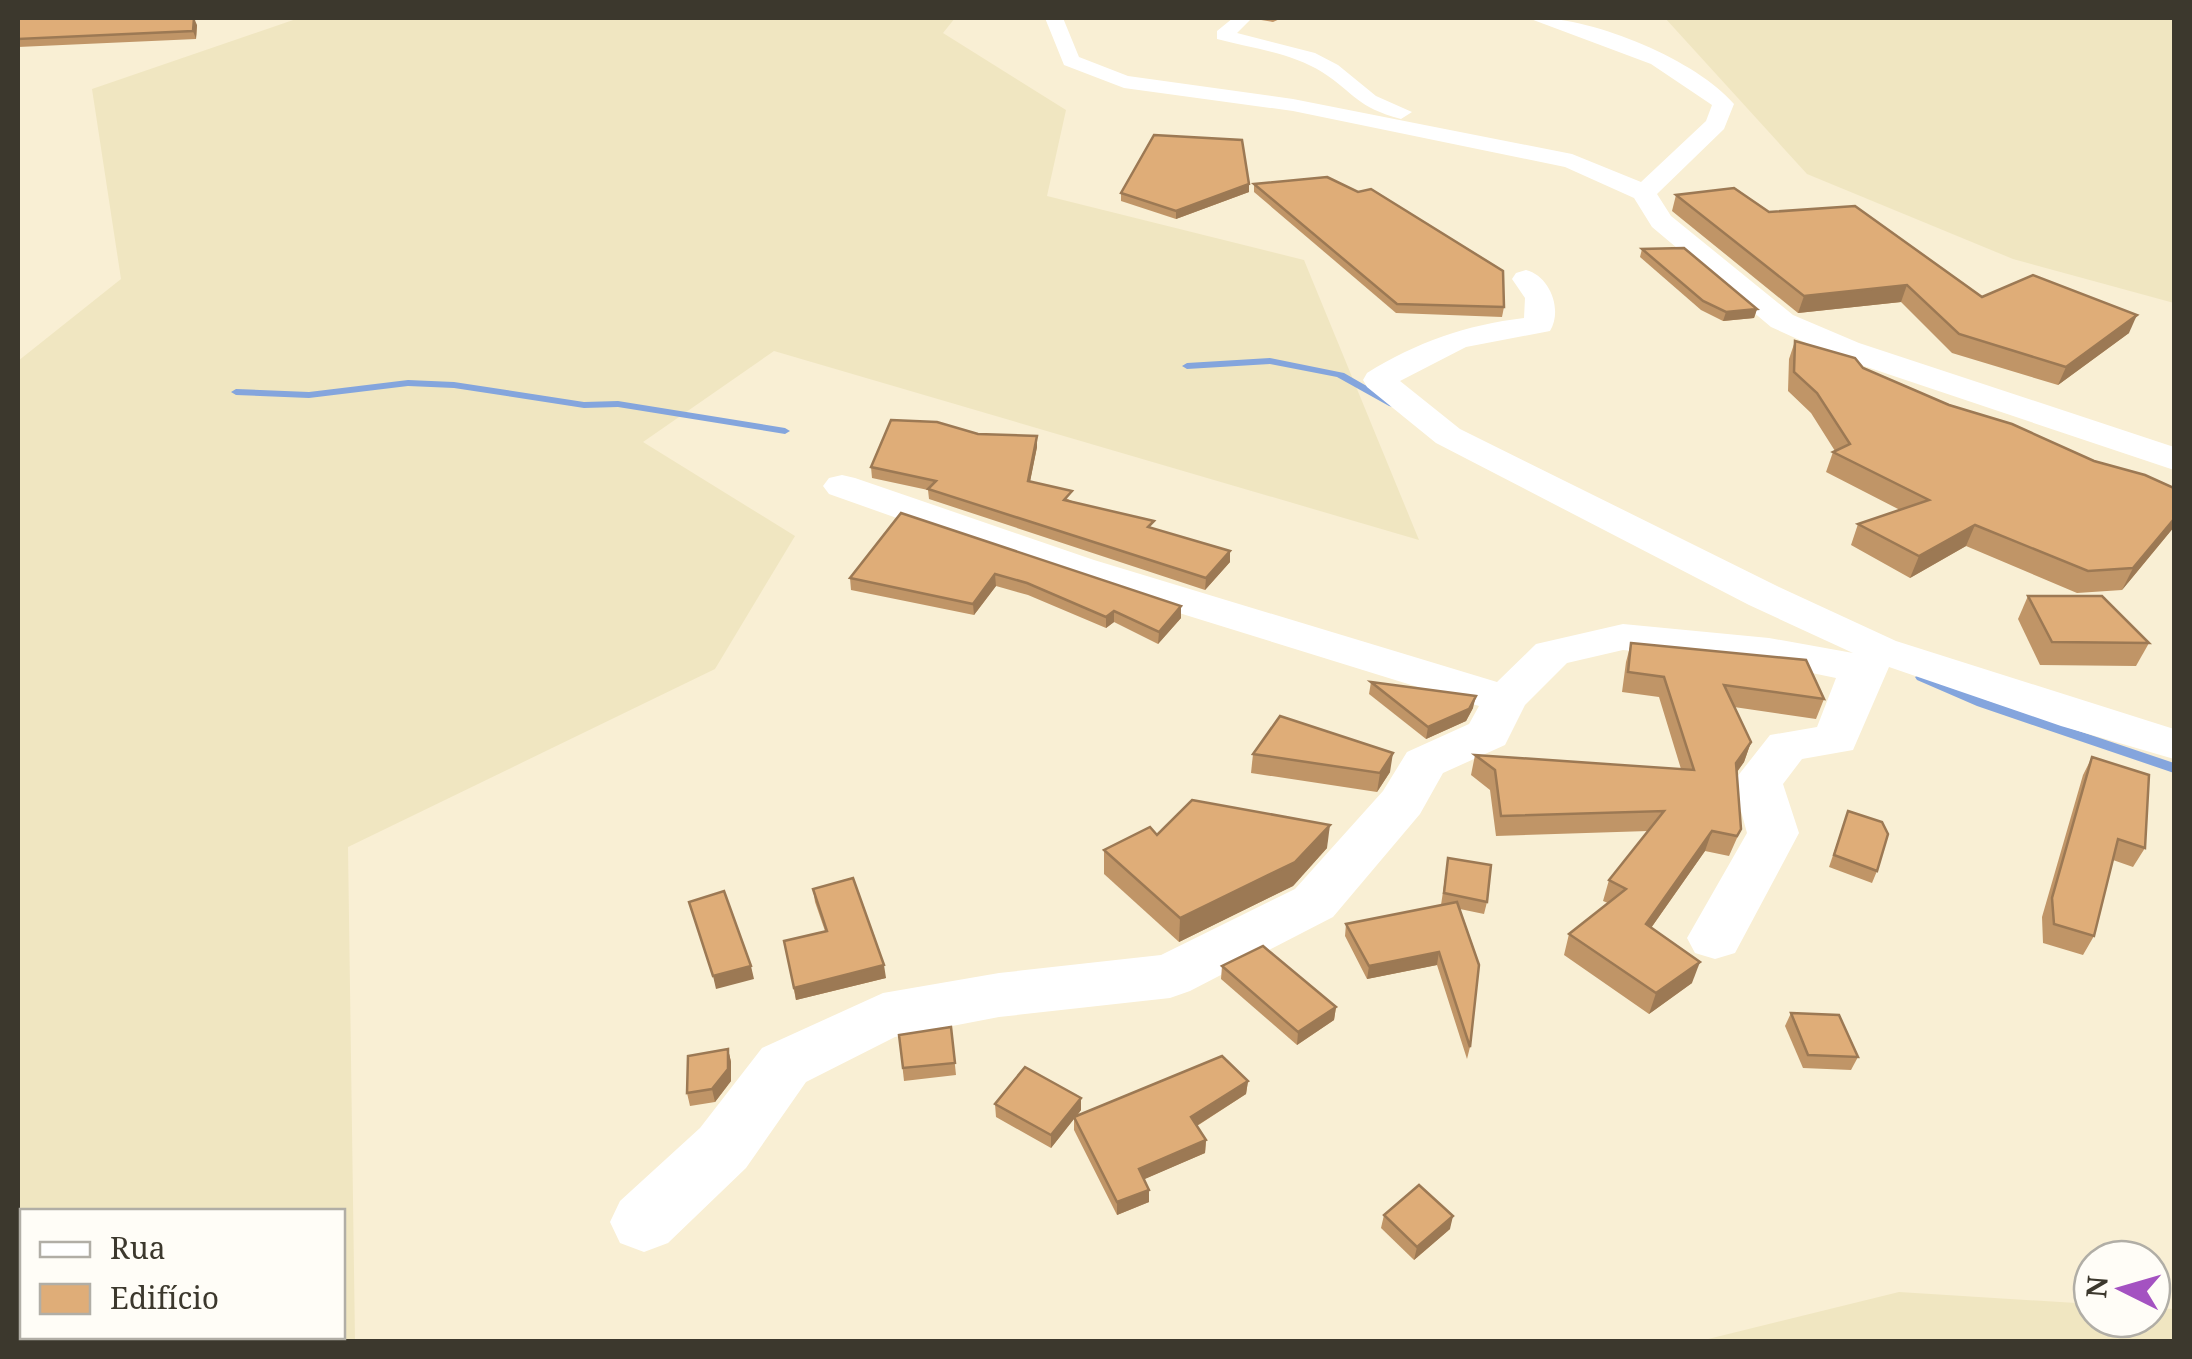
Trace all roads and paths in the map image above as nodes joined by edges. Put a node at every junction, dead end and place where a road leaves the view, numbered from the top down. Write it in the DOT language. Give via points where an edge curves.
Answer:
graph roads {
  1 [pos="1054,18"];
  2 [pos="1244,18"];
  3 [pos="1537,18"];
  4 [pos="1486,144"];
  5 [pos="1644,193"];
  6 [pos="1526,279"];
  7 [pos="2174,459"];
  8 [pos="842,486"];
  9 [pos="1871,660"];
  10 [pos="1505,699"];
  11 [pos="2174,744"];
  12 [pos="1715,938"];
  13 [pos="644,1222"];
  1 -- 4 [label="street" via="1071,60 1100,75"];
  2 -- 4 [label="street" via="1224,35 1308,57 1368,101 1467,130"];
  3 -- 5 [label="street" via="1640,50 1694,77 1723,104 1716,124"];
  4 -- 5 [label="street" via="1572,161"];
  5 -- 7 [label="street" via="1661,221 1782,321 1848,350"];
  6 -- 9 [label="street" via="1540,298 1540,325 1474,333 1418,354 1379,380 1448,436 1764,596"];
  8 -- 10 [label="street" via="1080,569"];
  9 -- 10 [label="street" via="1622,637 1552,652"];
  9 -- 11 [label="street"];
  9 -- 12 [label="street" via="1836,740 1787,746 1758,782 1773,833"];
  10 -- 13 [label="street" via="1488,734 1424,763 1402,802 1314,903 1170,976 883,1016 784,1064 723,1148"];
}
